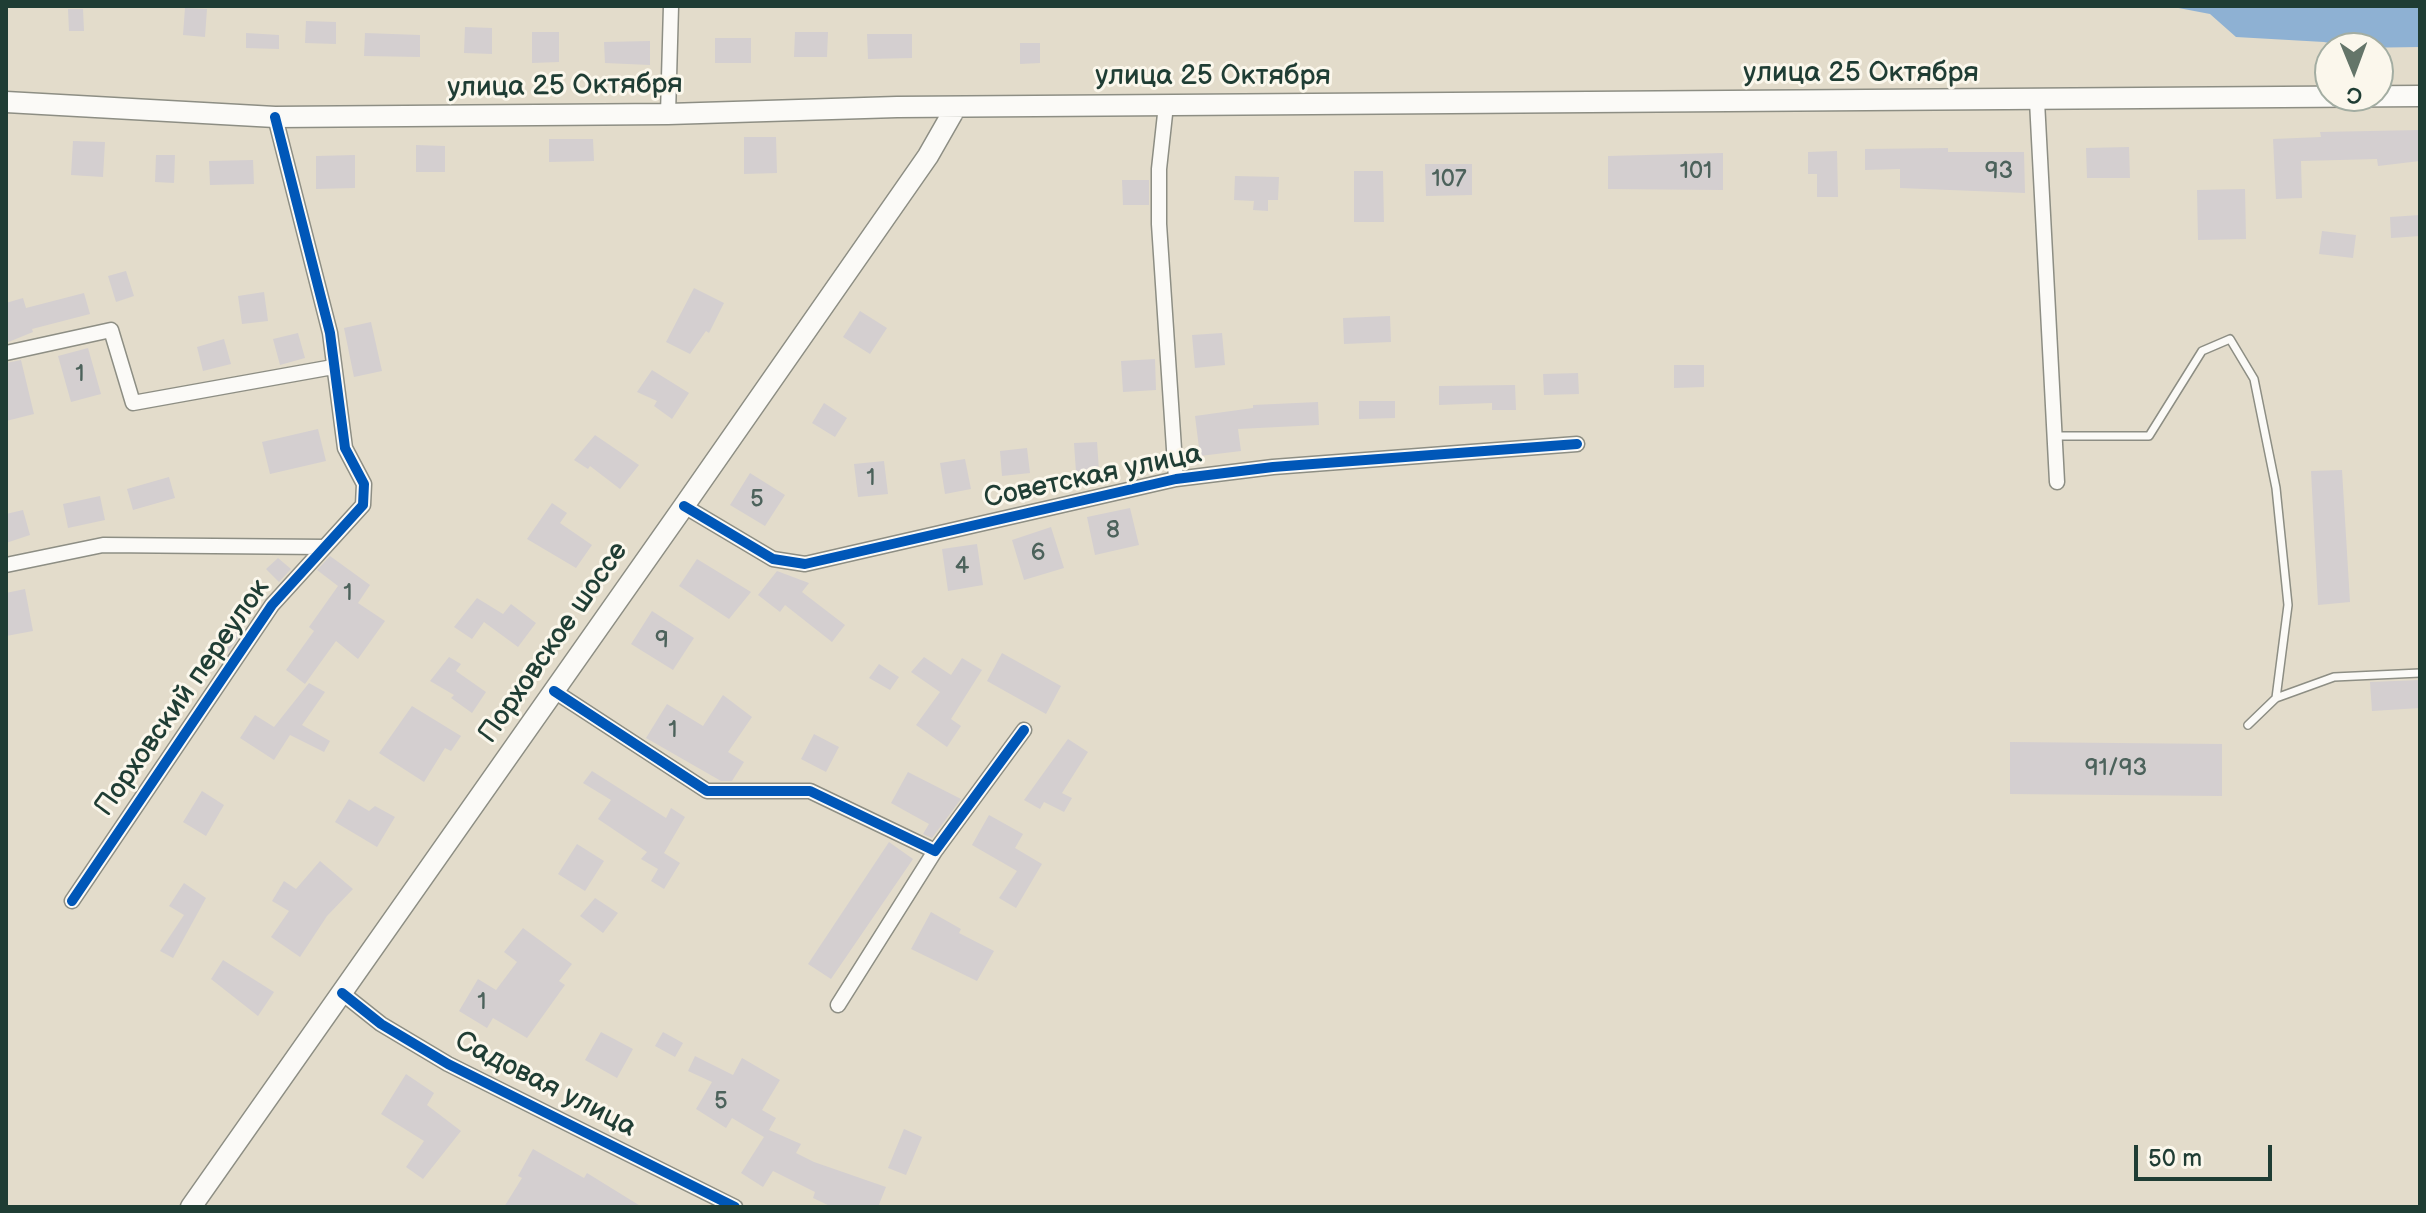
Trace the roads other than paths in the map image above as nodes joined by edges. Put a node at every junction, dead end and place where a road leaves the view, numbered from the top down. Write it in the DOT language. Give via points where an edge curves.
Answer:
graph roads {
  1 [pos="671,6"];
  2 [pos="2420,96"];
  3 [pos="2037,101"];
  4 [pos="6,102"];
  5 [pos="1166,105"];
  6 [pos="956,107"];
  7 [pos="668,114"];
  8 [pos="275,117"];
  9 [pos="6,353"];
  10 [pos="333,367"];
  11 [pos="2055,436"];
  12 [pos="1577,444"];
  13 [pos="1176,479"];
  14 [pos="2057,482"];
  15 [pos="684,506"];
  16 [pos="325,547"];
  17 [pos="6,565"];
  18 [pos="2420,673"];
  19 [pos="554,691"];
  20 [pos="2276,698"];
  21 [pos="2248,725"];
  22 [pos="1024,730"];
  23 [pos="935,851"];
  24 [pos="72,901"];
  25 [pos="342,993"];
  26 [pos="838,1005"];
  27 [pos="191,1207"];
  28 [pos="735,1207"];
  1 -- 7 [label="street"];
  2 -- 3 [label="main road, улица 25 Октября"];
  3 -- 5 [label="main road, улица 25 Октября"];
  3 -- 11 [label="street"];
  4 -- 8 [label="main road, улица 25 Октября"];
  5 -- 6 [label="main road, улица 25 Октября"];
  5 -- 13 [label="street" via="1159,224"];
  6 -- 7 [label="main road, улица 25 Октября"];
  6 -- 15 [label="main road, Порховское шоссе" via="928,156"];
  7 -- 8 [label="main road, улица 25 Октября"];
  8 -- 10 [label="street, Порховский переулок" via="330,333"];
  9 -- 10 [label="street" via="111,330 133,403"];
  10 -- 16 [label="street, Порховский переулок" via="345,448 364,484 363,505"];
  11 -- 14 [label="street"];
  11 -- 20 [label="lane" via="2149,436 2202,351 2230,339 2254,379 2276,488 2288,605"];
  12 -- 13 [label="street, Советская улица"];
  13 -- 15 [label="street, Советская улица" via="805,564 773,559"];
  15 -- 19 [label="main road, Порховское шоссе"];
  16 -- 17 [label="street" via="103,545"];
  16 -- 24 [label="street, Порховский переулок" via="272,605"];
  18 -- 20 [label="lane" via="2334,677"];
  19 -- 23 [label="street" via="707,791 810,791"];
  19 -- 25 [label="main road, Порховское шоссе"];
  20 -- 21 [label="lane"];
  22 -- 23 [label="street"];
  23 -- 26 [label="street"];
  25 -- 27 [label="main road, Порховское шоссе"];
  25 -- 28 [label="street, Садовая улица" via="381,1024 448,1064"];
}
